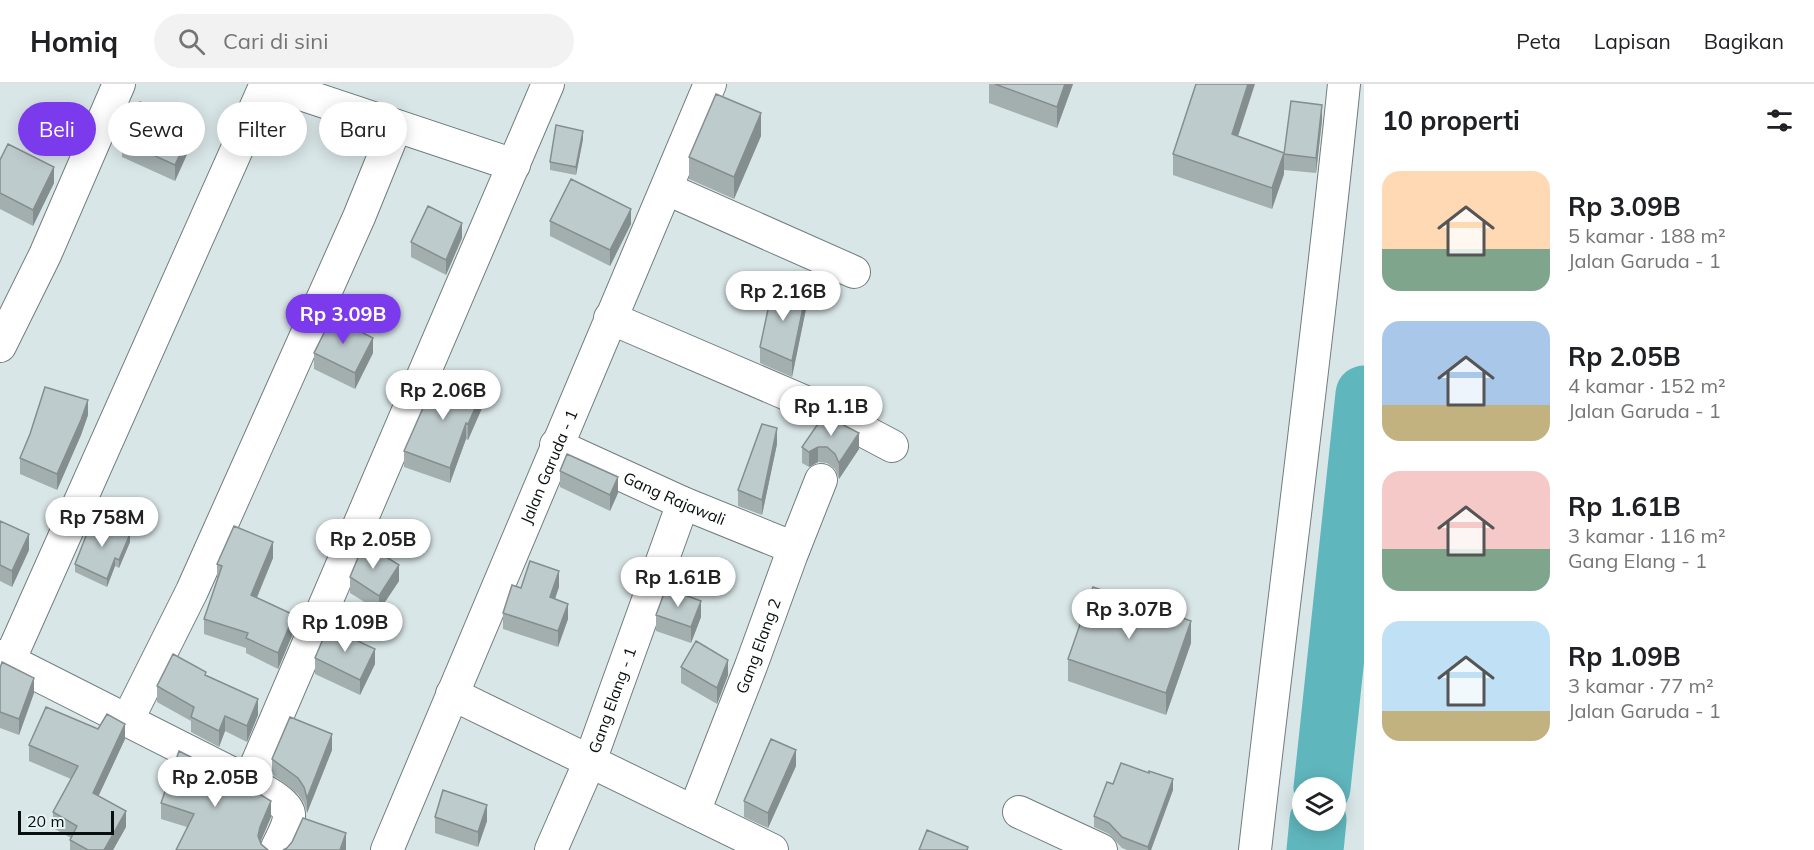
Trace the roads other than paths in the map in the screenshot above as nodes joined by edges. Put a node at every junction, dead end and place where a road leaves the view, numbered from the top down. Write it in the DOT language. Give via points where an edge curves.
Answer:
graph roads {
  1 [pos="119,84"];
  2 [pos="266,84"];
  3 [pos="271,84"];
  4 [pos="548,84"];
  5 [pos="710,84"];
  6 [pos="1344,84"];
  7 [pos="325,102"];
  8 [pos="407,130"];
  9 [pos="384,156"];
  10 [pos="513,165"];
  11 [pos="667,189"];
  12 [pos="854,272"];
  13 [pos="610,318"];
  14 [pos="0,346"];
  15 [pos="556,445"];
  16 [pos="892,446"];
  17 [pos="821,480"];
  18 [pos="683,503"];
  19 [pos="794,548"];
  20 [pos="5,658"];
  21 [pos="452,694"];
  22 [pos="127,721"];
  23 [pos="590,761"];
  24 [pos="249,782"];
  25 [pos="694,812"];
  26 [pos="1019,813"];
  27 [pos="734,842"];
  28 [pos="276,850"];
  29 [pos="387,850"];
  30 [pos="551,850"];
  31 [pos="772,850"];
  32 [pos="1101,850"];
  33 [pos="1256,850"];
  1 -- 14 [label="street" via="45,255"];
  2 -- 20 [label="street"];
  3 -- 7 [label="street"];
  4 -- 10 [label="street"];
  5 -- 11 [label="street, Jalan Garuda - 1"];
  6 -- 33 [label="street"];
  8 -- 10 [label="street"];
  9 -- 22 [label="street" via="192,591"];
  10 -- 24 [label="street"];
  11 -- 12 [label="street"];
  11 -- 13 [label="street, Jalan Garuda - 1"];
  13 -- 15 [label="street, Jalan Garuda - 1"];
  13 -- 16 [label="street" via="824,410"];
  15 -- 18 [label="street, Gang Rajawali"];
  15 -- 21 [label="street, Jalan Garuda - 1"];
  17 -- 19 [label="street, Gang Elang 2"];
  18 -- 19 [label="street, Gang Rajawali"];
  18 -- 23 [label="street, Gang Elang - 1"];
  19 -- 25 [label="street, Gang Elang 2"];
  20 -- 22 [label="street"];
  21 -- 23 [label="street"];
  21 -- 29 [label="street, Jalan Garuda - 1"];
  22 -- 24 [label="street"];
  23 -- 25 [label="street"];
  23 -- 30 [label="street, Gang Elang - 1"];
  24 -- 28 [label="street" via="285,805 289,814"];
  25 -- 27 [label="street"];
  26 -- 32 [label="street"];
  27 -- 31 [label="street"];
}
